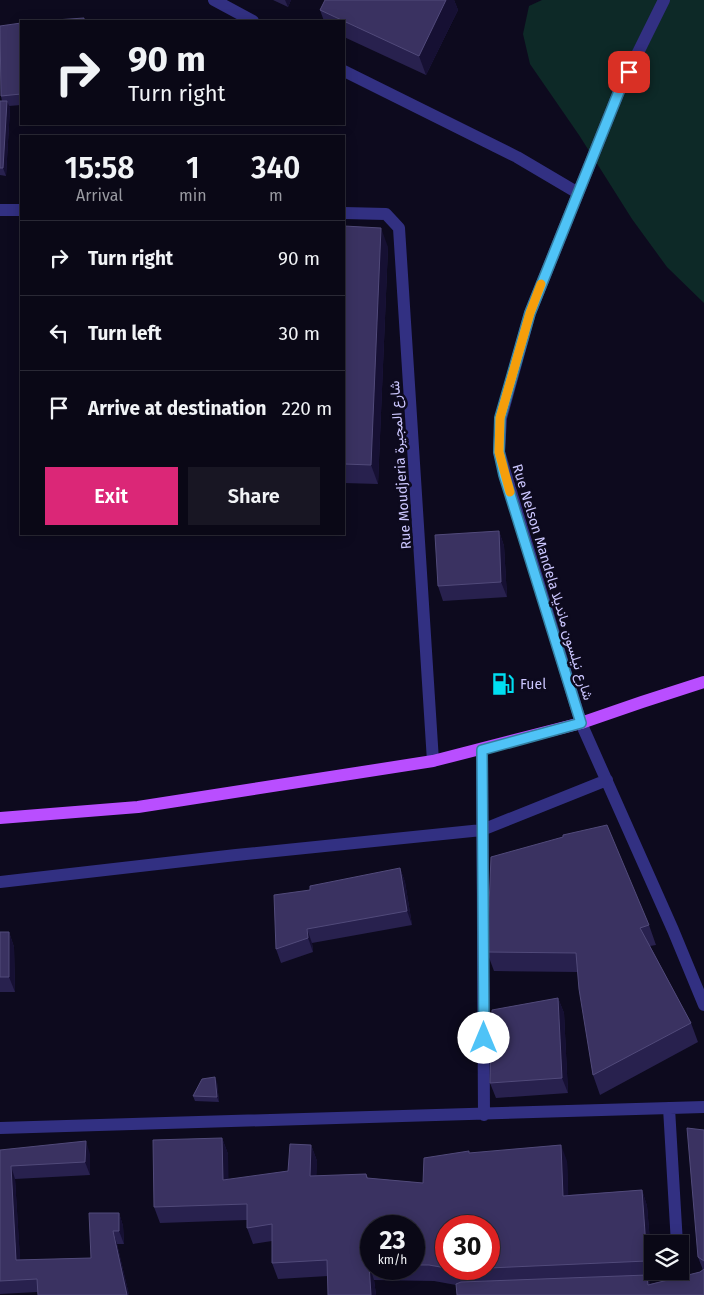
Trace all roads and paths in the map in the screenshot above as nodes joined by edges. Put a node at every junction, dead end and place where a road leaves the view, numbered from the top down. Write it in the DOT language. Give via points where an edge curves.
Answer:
graph roads {
  1 [pos="214,0"];
  2 [pos="664,0"];
  3 [pos="251,20"];
  4 [pos="345,71"];
  5 [pos="578,192"];
  6 [pos="0,210"];
  7 [pos="20,210"];
  8 [pos="345,213"];
  9 [pos="704,682"];
  10 [pos="581,723"];
  11 [pos="482,750"];
  12 [pos="434,761"];
  13 [pos="607,780"];
  14 [pos="0,818"];
  15 [pos="482,830"];
  16 [pos="0,882"];
  17 [pos="704,1005"];
  18 [pos="704,1107"];
  19 [pos="669,1108"];
  20 [pos="484,1114"];
  21 [pos="0,1128"];
  22 [pos="676,1235"];
  23 [pos="680,1280"];
  24 [pos="696,1284"];
  1 -- 3 [label="street"];
  2 -- 5 [label="street, Rue Nelson Mandela شارع نيلسون مانديلا" via="620,89"];
  4 -- 5 [label="street" via="517,157"];
  5 -- 10 [label="street, Rue Nelson Mandela شارع نيلسون مانديلا" via="530,313 500,418 499,452"];
  6 -- 7 [label="street"];
  8 -- 12 [label="street, Rue Moudjeria شارع المجيرة" via="386,214 399,228"];
  9 -- 10 [label="main road"];
  10 -- 11 [label="main road"];
  10 -- 13 [label="street, Rue Nelson Mandela شارع نيلسون مانديلا"];
  11 -- 12 [label="main road"];
  11 -- 15 [label="street"];
  12 -- 14 [label="main road" via="138,807"];
  13 -- 15 [label="street"];
  13 -- 17 [label="street, Rue Nelson Mandela شارع نيلسون مانديلا"];
  15 -- 16 [label="street" via="236,854"];
  15 -- 20 [label="street"];
  18 -- 19 [label="street"];
  19 -- 20 [label="street"];
  19 -- 22 [label="street"];
  20 -- 21 [label="street"];
  23 -- 24 [label="street"];
}
